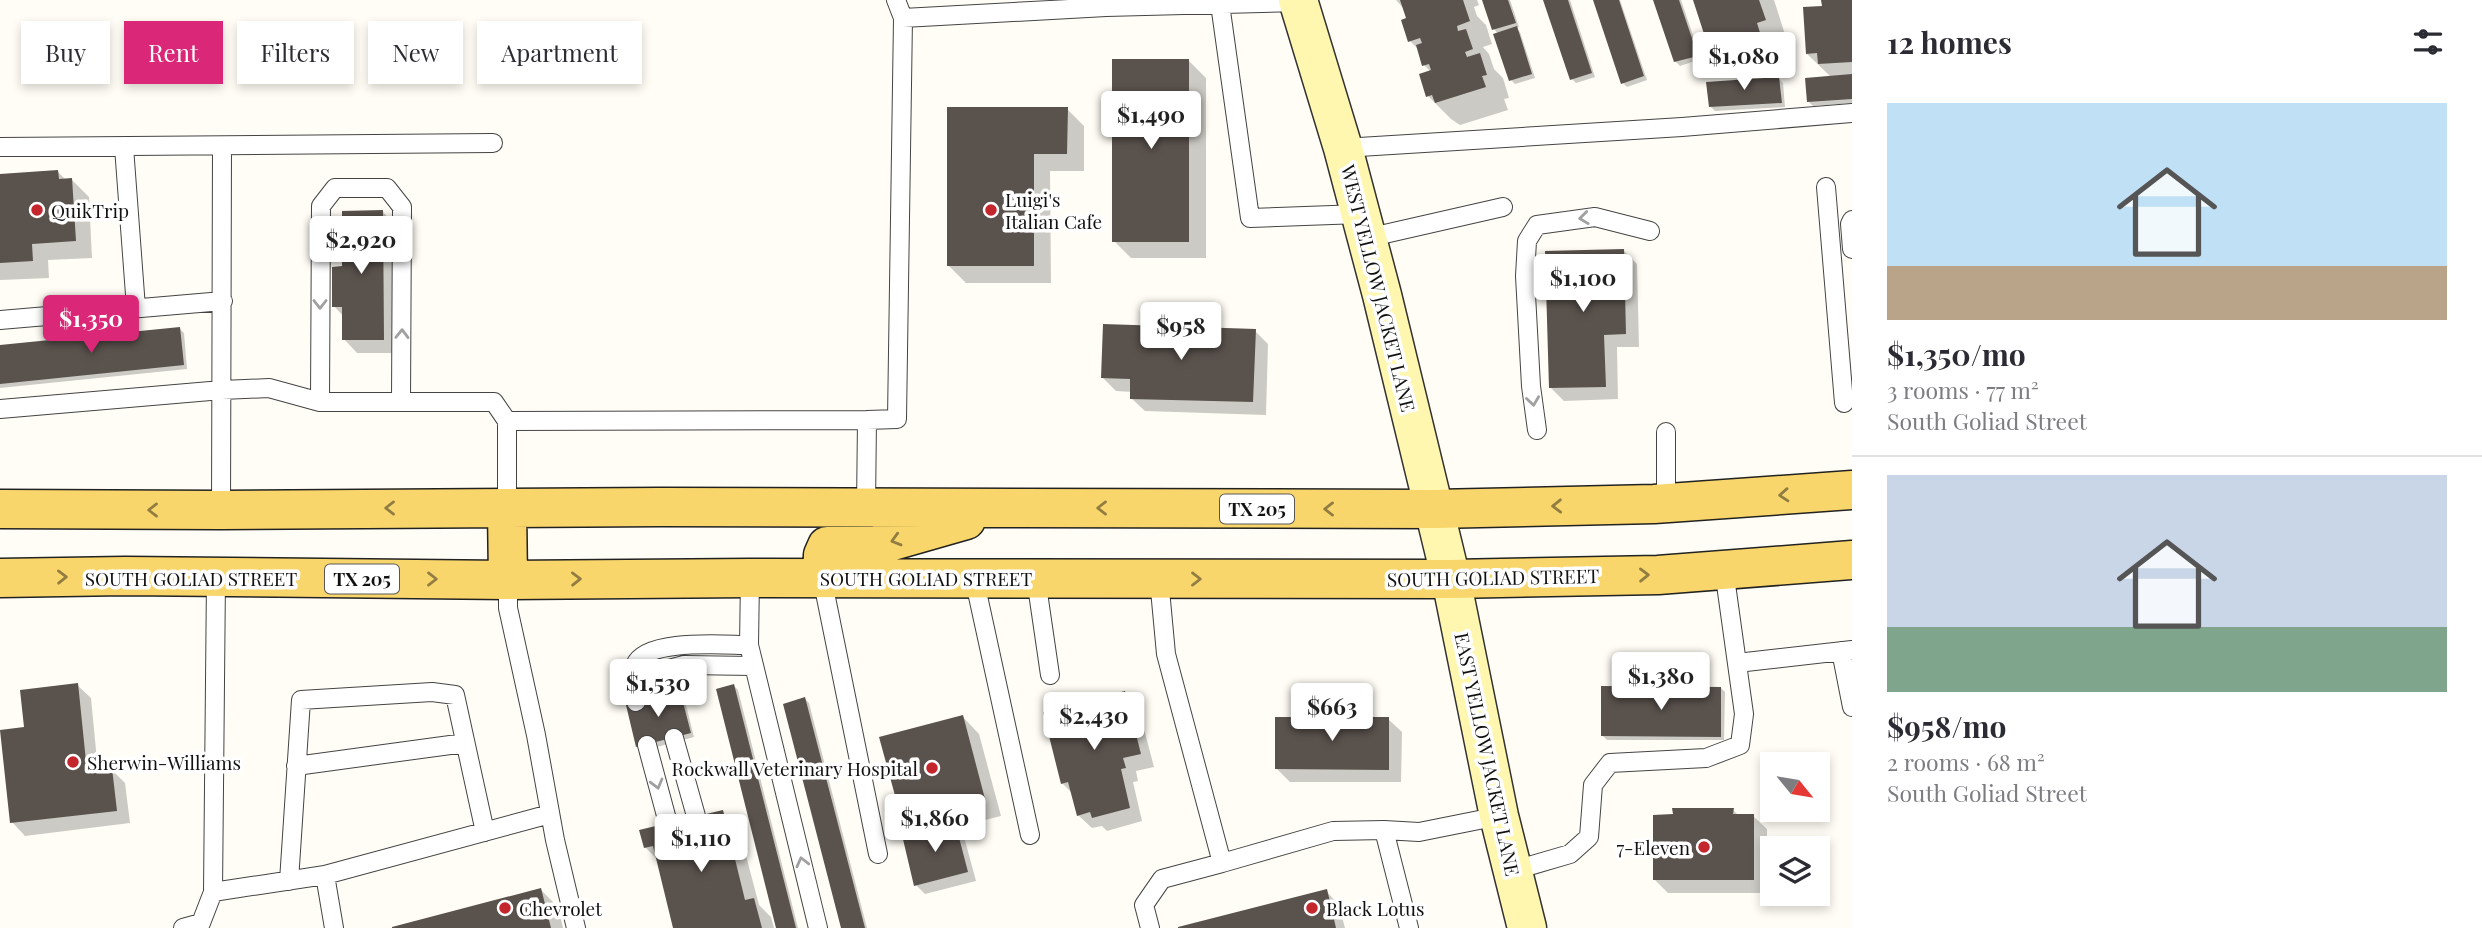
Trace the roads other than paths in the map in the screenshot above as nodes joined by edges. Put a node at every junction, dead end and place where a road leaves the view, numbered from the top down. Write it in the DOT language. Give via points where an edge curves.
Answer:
graph roads {
  1 [pos="896,0"];
  2 [pos="1299,1"];
  3 [pos="1150,3"];
  4 [pos="1220,4"];
  5 [pos="903,18"];
  6 [pos="1852,113"];
  7 [pos="493,143"];
  8 [pos="222,146"];
  9 [pos="0,147"];
  10 [pos="124,147"];
  11 [pos="1343,148"];
  12 [pos="1826,187"];
  13 [pos="1503,207"];
  14 [pos="1852,220"];
  15 [pos="1364,226"];
  16 [pos="1650,231"];
  17 [pos="1852,249"];
  18 [pos="223,301"];
  19 [pos="136,308"];
  20 [pos="0,320"];
  21 [pos="222,390"];
  22 [pos="320,402"];
  23 [pos="401,402"];
  24 [pos="1844,404"];
  25 [pos="0,409"];
  26 [pos="867,420"];
  27 [pos="507,421"];
  28 [pos="1537,430"];
  29 [pos="1666,432"];
  30 [pos="1852,490"];
  31 [pos="1666,504"];
  32 [pos="507,508"];
  33 [pos="866,508"];
  34 [pos="1009,508"];
  35 [pos="0,509"];
  36 [pos="1435,509"];
  37 [pos="221,510"];
  38 [pos="1852,560"];
  39 [pos="1724,570"];
  40 [pos="0,578"];
  41 [pos="216,578"];
  42 [pos="750,578"];
  43 [pos="822,578"];
  44 [pos="974,579"];
  45 [pos="1036,579"];
  46 [pos="1159,579"];
  47 [pos="1451,579"];
  48 [pos="508,580"];
  49 [pos="749,645"];
  50 [pos="1846,651"];
  51 [pos="1737,663"];
  52 [pos="754,666"];
  53 [pos="1050,675"];
  54 [pos="663,696"];
  55 [pos="636,702"];
  56 [pos="1852,707"];
  57 [pos="674,738"];
  58 [pos="465,743"];
  59 [pos="647,744"];
  60 [pos="296,766"];
  61 [pos="550,814"];
  62 [pos="696,816"];
  63 [pos="1499,816"];
  64 [pos="668,823"];
  65 [pos="1384,830"];
  66 [pos="485,832"];
  67 [pos="1030,835"];
  68 [pos="878,854"];
  69 [pos="1222,863"];
  70 [pos="1512,871"];
  71 [pos="325,875"];
  72 [pos="289,881"];
  73 [pos="213,892"];
  74 [pos="201,926"];
  75 [pos="183,928"];
  76 [pos="334,928"];
  77 [pos="576,928"];
  78 [pos="818,928"];
  79 [pos="1150,928"];
  80 [pos="1409,928"];
  81 [pos="1527,928"];
  1 -- 5 [label="lane"];
  2 -- 4 [label="lane"];
  2 -- 11 [label="street, WEST YELLOW JACKET LANE"];
  3 -- 4 [label="lane"];
  3 -- 5 [label="lane"];
  4 -- 15 [label="lane" via="1250,218"];
  5 -- 26 [label="lane" via="897,419"];
  6 -- 11 [label="lane"];
  7 -- 8 [label="lane"];
  8 -- 10 [label="lane"];
  8 -- 18 [label="lane"];
  9 -- 10 [label="lane"];
  10 -- 19 [label="lane"];
  11 -- 15 [label="street, WEST YELLOW JACKET LANE"];
  12 -- 24 [label="lane"];
  13 -- 15 [label="lane"];
  14 -- 17 [label="lane"];
  15 -- 36 [label="street, WEST YELLOW JACKET LANE"];
  16 -- 28 [label="lane, one-way" via="1595,217 1537,225 1527,240 1528,344"];
  18 -- 19 [label="lane"];
  18 -- 21 [label="lane"];
  19 -- 20 [label="lane"];
  21 -- 22 [label="lane" via="269,388"];
  21 -- 25 [label="lane"];
  21 -- 37 [label="lane"];
  22 -- 23 [label="lane"];
  23 -- 22 [label="lane, one-way" via="402,207 387,188 335,188 321,206"];
  23 -- 27 [label="lane" via="494,402"];
  26 -- 27 [label="lane"];
  26 -- 33 [label="lane"];
  27 -- 32 [label="lane"];
  29 -- 31 [label="lane"];
  30 -- 31 [label="main road, TX 205, one-way"];
  31 -- 36 [label="main road, TX 205, one-way"];
  32 -- 33 [label="main road, TX 205"];
  32 -- 37 [label="main road, TX 205, one-way"];
  32 -- 48 [label="main road"];
  33 -- 34 [label="main road, TX 205"];
  36 -- 34 [label="main road, TX 205, one-way"];
  34 -- 43 [label="main road, one-way" via="875,546 827,547 822,555"];
  37 -- 35 [label="main road, TX 205, one-way"];
  36 -- 47 [label="street, WEST YELLOW JACKET LANE"];
  38 -- 39 [label="main road, SOUTH GOLIAD STREET / TX 205"];
  47 -- 39 [label="main road, SOUTH GOLIAD STREET / TX 205, one-way"];
  39 -- 51 [label="lane"];
  40 -- 41 [label="main road, SOUTH GOLIAD STREET / TX 205, one-way"];
  41 -- 48 [label="main road, SOUTH GOLIAD STREET / TX 205, one-way"];
  41 -- 73 [label="lane"];
  42 -- 43 [label="main road, SOUTH GOLIAD STREET / TX 205"];
  48 -- 42 [label="main road, SOUTH GOLIAD STREET / TX 205, one-way"];
  42 -- 49 [label="lane"];
  43 -- 44 [label="main road, SOUTH GOLIAD STREET / TX 205"];
  43 -- 68 [label="lane"];
  44 -- 45 [label="main road, SOUTH GOLIAD STREET / TX 205"];
  44 -- 67 [label="lane"];
  45 -- 46 [label="main road, SOUTH GOLIAD STREET / TX 205"];
  45 -- 53 [label="lane"];
  46 -- 47 [label="main road, SOUTH GOLIAD STREET / TX 205, one-way"];
  46 -- 69 [label="lane" via="1166,654"];
  47 -- 63 [label="street, EAST YELLOW JACKET LANE"];
  48 -- 61 [label="lane" via="508,608"];
  49 -- 52 [label="lane"];
  49 -- 55 [label="lane" via="665,646 643,654 635,664"];
  50 -- 51 [label="lane"];
  50 -- 56 [label="lane"];
  51 -- 70 [label="lane" via="1744,714 1740,745 1706,758 1610,763 1593,785 1589,837 1570,854"];
  52 -- 54 [label="lane" via="669,669 660,683"];
  78 -- 52 [label="lane, one-way"];
  57 -- 62 [label="lane"];
  58 -- 60 [label="lane"];
  58 -- 60 [label="lane" via="454,695 432,692 301,700"];
  58 -- 66 [label="lane"];
  59 -- 64 [label="lane, one-way"];
  60 -- 72 [label="lane"];
  61 -- 66 [label="lane"];
  61 -- 77 [label="lane"];
  63 -- 65 [label="lane" via="1419,832"];
  63 -- 70 [label="street, EAST YELLOW JACKET LANE"];
  65 -- 69 [label="lane" via="1333,831"];
  65 -- 80 [label="lane"];
  66 -- 71 [label="lane"];
  69 -- 79 [label="lane" via="1162,879 1144,905"];
  70 -- 81 [label="street, EAST YELLOW JACKET LANE"];
  71 -- 72 [label="lane"];
  71 -- 76 [label="lane"];
  72 -- 73 [label="lane"];
  73 -- 74 [label="lane"];
  74 -- 75 [label="lane"];
}
